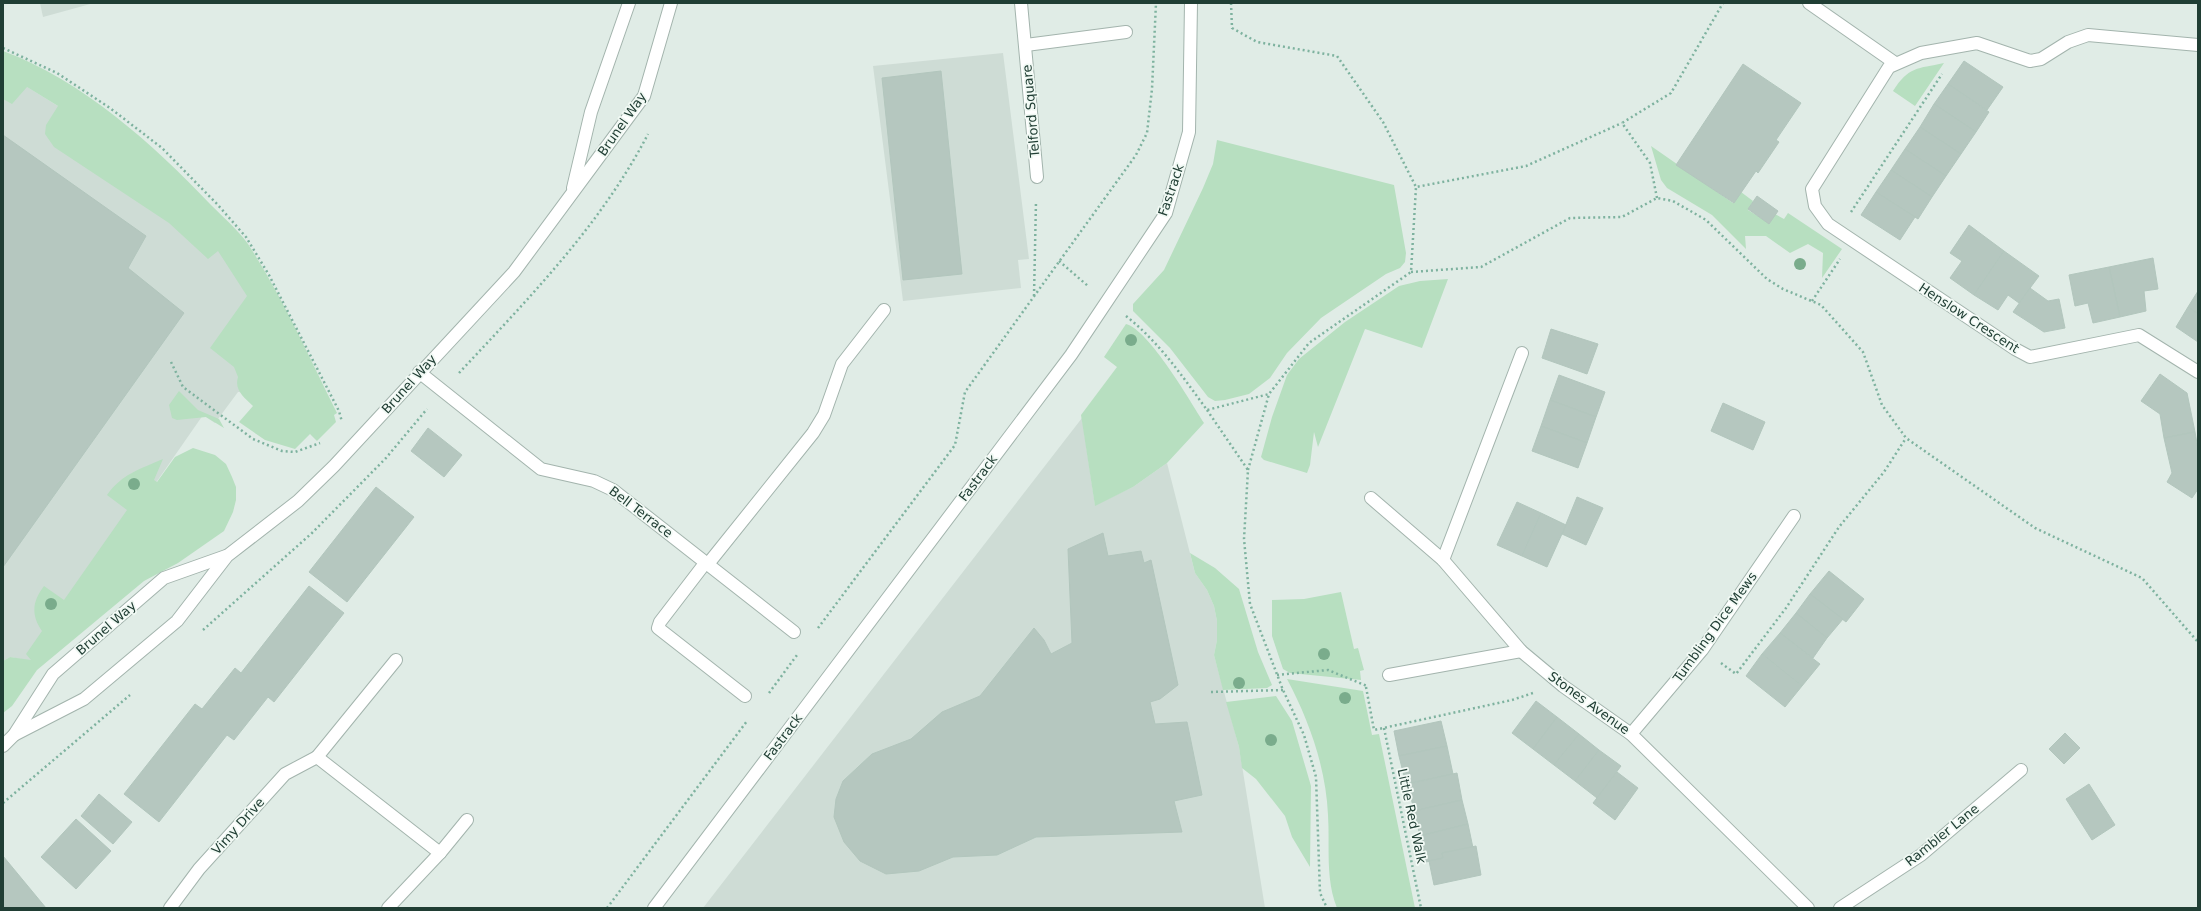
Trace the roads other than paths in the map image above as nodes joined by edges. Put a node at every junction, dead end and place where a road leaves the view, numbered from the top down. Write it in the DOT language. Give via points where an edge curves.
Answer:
graph roads {
  1 [pos="629,3"];
  2 [pos="671,3"];
  3 [pos="1021,3"];
  4 [pos="1191,3"];
  5 [pos="1809,3"];
  6 [pos="1126,32"];
  7 [pos="1026,45"];
  8 [pos="2198,46"];
  9 [pos="1895,63"];
  10 [pos="1037,177"];
  11 [pos="572,193"];
  12 [pos="884,310"];
  13 [pos="1522,353"];
  14 [pos="419,372"];
  15 [pos="2198,372"];
  16 [pos="1371,498"];
  17 [pos="1794,516"];
  18 [pos="226,556"];
  19 [pos="1443,560"];
  20 [pos="707,563"];
  21 [pos="794,632"];
  22 [pos="1521,651"];
  23 [pos="396,660"];
  24 [pos="1389,675"];
  25 [pos="745,696"];
  26 [pos="1631,734"];
  27 [pos="14,735"];
  28 [pos="3,746"];
  29 [pos="317,756"];
  30 [pos="2021,770"];
  31 [pos="467,820"];
  32 [pos="440,853"];
  33 [pos="170,908"];
  34 [pos="388,908"];
  35 [pos="654,908"];
  36 [pos="1808,908"];
  37 [pos="1840,908"];
  1 -- 11 [label="street, Brunel Way" via="591,112"];
  2 -- 11 [label="street, Brunel Way" via="644,96"];
  3 -- 7 [label="street, Telford Square"];
  4 -- 35 [label="street, Fastrack" via="1189,132 1166,213 1071,355"];
  5 -- 9 [label="street"];
  6 -- 7 [label="street"];
  7 -- 10 [label="street, Telford Square"];
  8 -- 9 [label="street, Henslow Crescent" via="2088,35 2030,61 1977,43 1921,53"];
  9 -- 15 [label="street, Henslow Crescent" via="1889,67 1812,189 1816,206 1828,224 2030,357 2139,335"];
  11 -- 14 [label="street, Brunel Way" via="514,272"];
  12 -- 20 [label="street" via="842,364 824,415 813,433"];
  13 -- 19 [label="street"];
  14 -- 18 [label="street, Brunel Way" via="329,471 298,501"];
  14 -- 20 [label="street, Bell Terrace" via="535,466 604,485"];
  16 -- 19 [label="street, Stones Avenue"];
  17 -- 26 [label="street, Tumbling Dice Mews" via="1702,650"];
  18 -- 27 [label="street, Brunel Way" via="177,621 84,699"];
  18 -- 27 [label="street, Brunel Way" via="164,578 53,674"];
  19 -- 22 [label="street, Stones Avenue"];
  20 -- 21 [label="street, Bell Terrace"];
  20 -- 25 [label="street" via="660,622 658,628"];
  22 -- 24 [label="street"];
  22 -- 26 [label="street, Stones Avenue" via="1563,686"];
  23 -- 29 [label="street, Vimy Drive"];
  26 -- 36 [label="street, Stones Avenue"];
  27 -- 28 [label="street, Brunel Way"];
  29 -- 32 [label="street"];
  29 -- 33 [label="street, Vimy Drive" via="285,774 199,869"];
  30 -- 37 [label="street, Rambler Lane" via="1921,855"];
  31 -- 32 [label="street"];
  32 -- 34 [label="street"];
}
